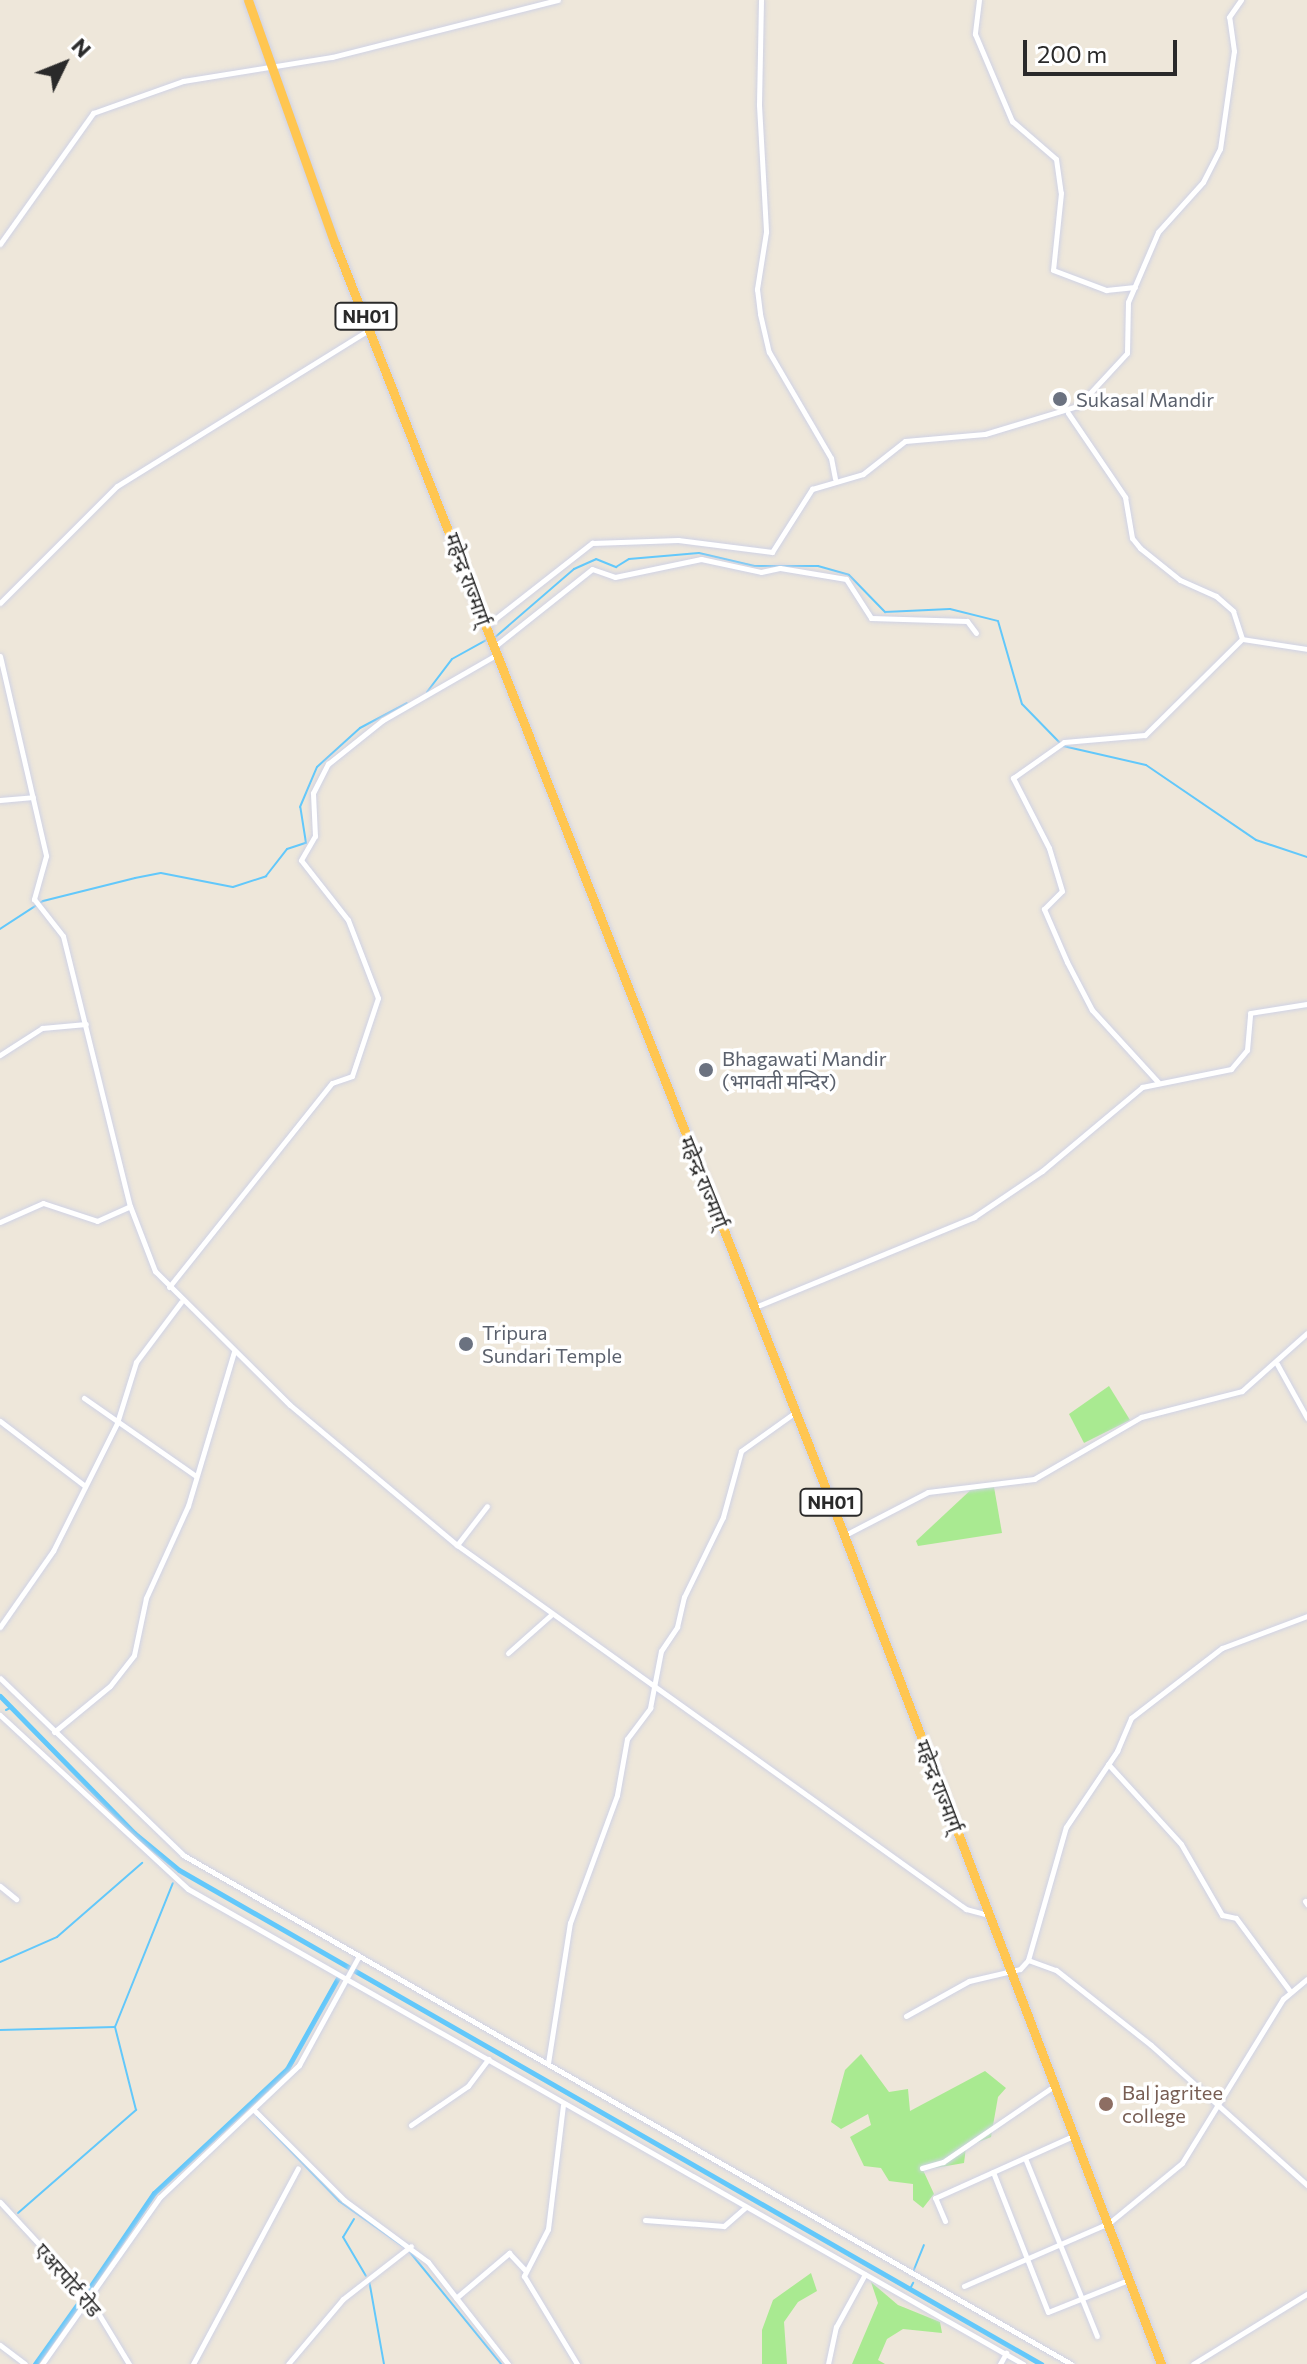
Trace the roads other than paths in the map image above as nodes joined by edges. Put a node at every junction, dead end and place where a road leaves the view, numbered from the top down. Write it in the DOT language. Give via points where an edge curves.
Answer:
graph roads {
  1 [pos="248,0"];
  2 [pos="558,0"];
  3 [pos="761,0"];
  4 [pos="979,0"];
  5 [pos="1241,0"];
  6 [pos="269,66"];
  7 [pos="0,244"];
  8 [pos="1135,287"];
  9 [pos="371,328"];
  10 [pos="1068,413"];
  11 [pos="835,479"];
  12 [pos="0,603"];
  13 [pos="486,629"];
  14 [pos="976,633"];
  15 [pos="1242,639"];
  16 [pos="493,648"];
  17 [pos="1307,649"];
  18 [pos="0,656"];
  19 [pos="33,797"];
  20 [pos="0,800"];
  21 [pos="1307,1004"];
  22 [pos="86,1024"];
  23 [pos="0,1055"];
  24 [pos="1158,1082"];
  25 [pos="130,1206"];
  26 [pos="0,1222"];
  27 [pos="169,1287"];
  28 [pos="181,1302"];
  29 [pos="754,1307"];
  30 [pos="1307,1333"];
  31 [pos="234,1352"];
  32 [pos="1277,1364"];
  33 [pos="84,1398"];
  34 [pos="795,1412"];
  35 [pos="1307,1418"];
  36 [pos="0,1421"];
  37 [pos="117,1423"];
  38 [pos="196,1476"];
  39 [pos="85,1486"];
  40 [pos="487,1506"];
  41 [pos="844,1535"];
  42 [pos="457,1545"];
  43 [pos="551,1615"];
  44 [pos="1307,1616"];
  45 [pos="0,1627"];
  46 [pos="508,1653"];
  47 [pos="0,1678"];
  48 [pos="654,1689"];
  49 [pos="0,1715"];
  50 [pos="54,1732"];
  51 [pos="1108,1764"];
  52 [pos="0,1886"];
  53 [pos="16,1899"];
  54 [pos="990,1915"];
  55 [pos="358,1958"];
  56 [pos="1028,1960"];
  57 [pos="1012,1970"];
  58 [pos="347,1977"];
  59 [pos="1307,1979"];
  60 [pos="1290,1991"];
  61 [pos="906,2016"];
  62 [pos="488,2059"];
  63 [pos="548,2063"];
  64 [pos="1055,2086"];
  65 [pos="1221,2103"];
  66 [pos="563,2105"];
  67 [pos="253,2113"];
  68 [pos="411,2125"];
  69 [pos="1074,2136"];
  70 [pos="1025,2158"];
  71 [pos="298,2168"];
  72 [pos="922,2168"];
  73 [pos="993,2172"];
  74 [pos="1307,2185"];
  75 [pos="0,2202"];
  76 [pos="746,2207"];
  77 [pos="645,2220"];
  78 [pos="945,2221"];
  79 [pos="1109,2223"];
  80 [pos="411,2246"];
  81 [pos="1059,2246"];
  82 [pos="1027,2259"];
  83 [pos="525,2270"];
  84 [pos="865,2274"];
  85 [pos="1128,2280"];
  86 [pos="964,2286"];
  87 [pos="1307,2294"];
  88 [pos="89,2298"];
  89 [pos="456,2298"];
  90 [pos="1079,2300"];
  91 [pos="1097,2336"];
  92 [pos="0,2345"];
  93 [pos="1006,2353"];
  94 [pos="25,2364"];
  95 [pos="42,2364"];
  96 [pos="129,2364"];
  97 [pos="193,2364"];
  98 [pos="288,2364"];
  99 [pos="508,2364"];
  100 [pos="577,2364"];
  101 [pos="828,2364"];
  102 [pos="1000,2364"];
  103 [pos="1023,2364"];
  104 [pos="1071,2364"];
  105 [pos="1161,2364"];
  106 [pos="1193,2364"];
  1 -- 6 [label="highway, महेन्द्र राज्मार्ग् / NH01"];
  2 -- 6 [label="street" via="332,57"];
  3 -- 11 [label="street" via="759,105 766,232 757,289 760,314 769,352 831,458"];
  4 -- 8 [label="street" via="975,34 1012,121 1056,159 1061,193 1053,270 1106,290"];
  5 -- 8 [label="street" via="1229,17 1234,51 1220,149 1203,182 1164,223"];
  6 -- 7 [label="street" via="183,81 93,113"];
  6 -- 9 [label="highway, महेन्द्र राज्मार्ग् / NH01"];
  8 -- 10 [label="street" via="1128,302 1127,353"];
  9 -- 12 [label="street" via="117,486"];
  9 -- 13 [label="highway, महेन्द्र राज्मार्ग् / NH01"];
  10 -- 11 [label="street" via="985,434 919,437 863,474"];
  10 -- 15 [label="street" via="1125,497 1132,538 1180,580 1216,596 1233,611"];
  11 -- 13 [label="street" via="804,497 772,552 678,540 592,543"];
  13 -- 16 [label="highway, महेन्द्र राज्मार्ग् / NH01"];
  14 -- 16 [label="street" via="967,621 871,618 846,579 780,568 761,572 701,559 615,577 592,569"];
  15 -- 17 [label="street"];
  15 -- 24 [label="street" via="1145,735 1064,742 1013,778 1049,848 1062,891 1044,909 1092,1010"];
  16 -- 27 [label="street" via="383,720 323,774 313,793 315,836 301,860 348,920 378,998 365,1021 352,1076 332,1083"];
  16 -- 29 [label="highway, महेन्द्र राज्मार्ग् / NH01"];
  18 -- 19 [label="street"];
  19 -- 20 [label="street"];
  19 -- 22 [label="street" via="46,856 34,899 63,936"];
  21 -- 24 [label="street" via="1250,1013 1247,1050 1231,1069"];
  22 -- 23 [label="street" via="42,1028"];
  22 -- 25 [label="street"];
  24 -- 29 [label="street" via="1128,1096 1042,1171 974,1217"];
  25 -- 26 [label="street" via="97,1221 43,1203"];
  25 -- 27 [label="street" via="142,1249"];
  27 -- 28 [label="street"];
  28 -- 31 [label="street"];
  28 -- 37 [label="street" via="136,1362"];
  29 -- 34 [label="highway, महेन्द्र राज्मार्ग् / NH01"];
  30 -- 32 [label="street"];
  31 -- 38 [label="street"];
  31 -- 42 [label="street" via="332,1435 375,1481"];
  32 -- 35 [label="street"];
  32 -- 41 [label="street" via="1254,1385 1215,1403 1141,1417 1034,1479 949,1485"];
  33 -- 37 [label="street"];
  34 -- 41 [label="highway, महेन्द्र राज्मार्ग् / NH01"];
  34 -- 48 [label="street" via="741,1451 723,1517 684,1597 677,1627 661,1651"];
  36 -- 39 [label="street"];
  37 -- 38 [label="street"];
  37 -- 39 [label="street"];
  38 -- 50 [label="street" via="152,1580 134,1655 110,1686"];
  39 -- 45 [label="street" via="39,1576"];
  40 -- 42 [label="street"];
  41 -- 54 [label="highway, महेन्द्र राज्मार्ग् / NH01"];
  42 -- 43 [label="street"];
  43 -- 46 [label="street"];
  43 -- 48 [label="street"];
  44 -- 51 [label="street" via="1253,1634 1211,1656 1131,1718"];
  47 -- 50 [label="street"];
  48 -- 54 [label="street" via="966,1909"];
  48 -- 63 [label="street" via="650,1708 627,1739 617,1795 570,1923"];
  49 -- 58 [label="street" via="188,1889"];
  50 -- 55 [label="street" via="183,1855"];
  51 -- 56 [label="street" via="1066,1827"];
  51 -- 60 [label="street" via="1181,1844 1222,1915 1236,1918"];
  52 -- 53 [label="street"];
  54 -- 57 [label="highway, महेन्द्र राज्मार्ग् / NH01"];
  55 -- 58 [label="street"];
  55 -- 63 [label="street"];
  56 -- 57 [label="street"];
  56 -- 65 [label="street" via="1056,1970"];
  57 -- 61 [label="street" via="969,1981"];
  57 -- 64 [label="highway, महेन्द्र राज्मार्ग् / NH01"];
  58 -- 62 [label="street"];
  58 -- 67 [label="street" via="299,2065"];
  59 -- 60 [label="street"];
  60 -- 65 [label="street"];
  62 -- 66 [label="street"];
  62 -- 68 [label="street" via="468,2086"];
  63 -- 104 [label="street"];
  64 -- 69 [label="highway, महेन्द्र राज्मार्ग् / NH01"];
  64 -- 72 [label="street" via="943,2162"];
  65 -- 74 [label="street"];
  65 -- 79 [label="street" via="1182,2163"];
  66 -- 76 [label="street"];
  66 -- 83 [label="street" via="548,2229"];
  67 -- 80 [label="street" via="344,2200"];
  67 -- 88 [label="street" via="160,2197"];
  69 -- 70 [label="street"];
  69 -- 79 [label="highway, महेन्द्र राज्मार्ग् / NH01"];
  70 -- 73 [label="street"];
  70 -- 81 [label="street"];
  71 -- 97 [label="street"];
  73 -- 78 [label="street" via="935,2198"];
  73 -- 82 [label="street"];
  75 -- 88 [label="street, एअरपोर्ट रोड"];
  76 -- 77 [label="street" via="724,2226"];
  76 -- 84 [label="street"];
  79 -- 81 [label="street"];
  79 -- 85 [label="highway, महेन्द्र राज्मार्ग् / NH01"];
  80 -- 89 [label="street"];
  80 -- 98 [label="street" via="343,2299"];
  81 -- 82 [label="street"];
  81 -- 90 [label="street"];
  82 -- 86 [label="street"];
  82 -- 90 [label="street" via="1048,2312"];
  83 -- 89 [label="street" via="509,2253"];
  83 -- 100 [label="street"];
  84 -- 93 [label="street"];
  84 -- 101 [label="street" via="836,2327"];
  85 -- 90 [label="street"];
  85 -- 105 [label="highway, महेन्द्र राज्मार्ग् / NH01"];
  87 -- 106 [label="street"];
  88 -- 95 [label="street"];
  88 -- 96 [label="street, एअरपोर्ट रोड"];
  89 -- 99 [label="street"];
  90 -- 91 [label="street"];
  92 -- 94 [label="street"];
  93 -- 102 [label="street"];
  93 -- 103 [label="street"];
}
